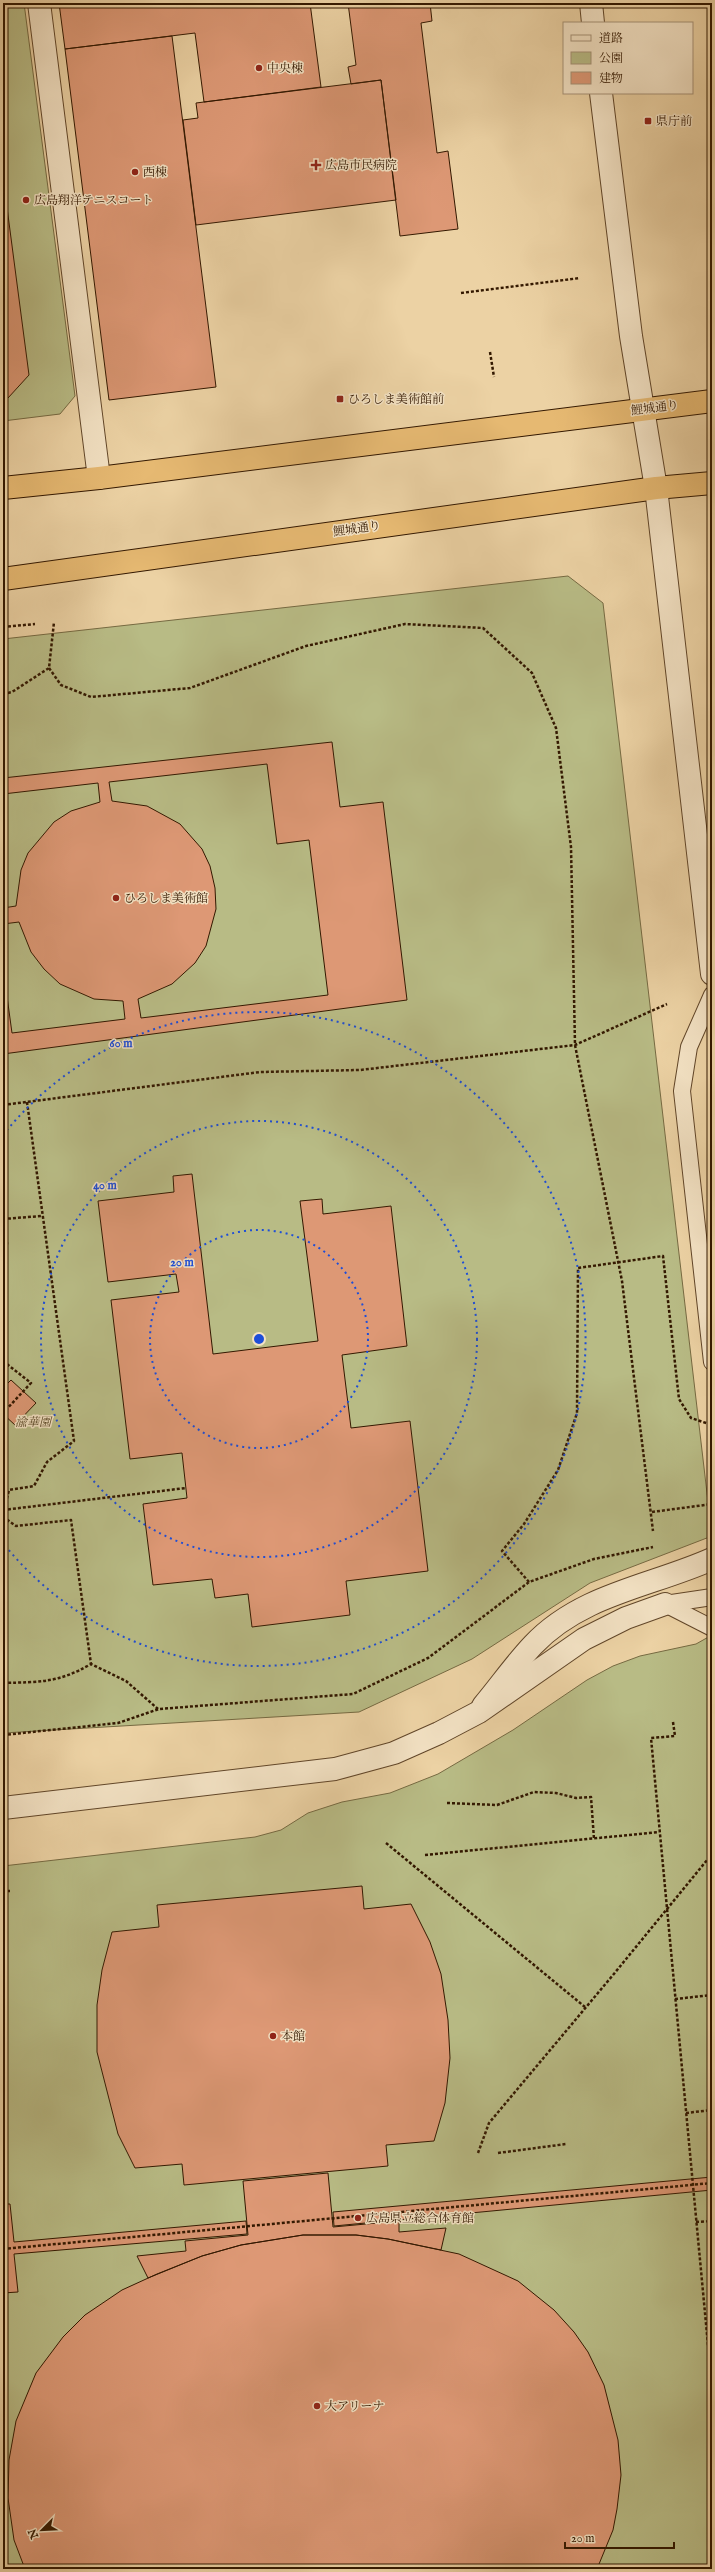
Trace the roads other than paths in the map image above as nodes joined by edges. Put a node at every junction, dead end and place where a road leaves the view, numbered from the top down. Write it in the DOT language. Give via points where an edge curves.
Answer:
graph roads {
  1 [pos="39,3"];
  2 [pos="590,3"];
  3 [pos="593,22"];
  4 [pos="601,94"];
  5 [pos="712,401"];
  6 [pos="644,409"];
  7 [pos="99,478"];
  8 [pos="712,483"];
  9 [pos="3,488"];
  10 [pos="656,488"];
  11 [pos="3,579"];
  12 [pos="712,974"];
  13 [pos="712,995"];
  14 [pos="712,1362"];
  15 [pos="712,1559"];
  16 [pos="712,1597"];
  17 [pos="665,1604"];
  18 [pos="712,1628"];
  19 [pos="479,1712"];
  20 [pos="3,1808"];
  1 -- 7 [label="street"];
  2 -- 3 [label="street"];
  4 -- 6 [label="street" via="631,336"];
  5 -- 6 [label="highway, 鯉城通り"];
  6 -- 7 [label="highway, 鯉城通り"];
  6 -- 10 [label="street"];
  7 -- 9 [label="highway, 鯉城通り"];
  8 -- 10 [label="highway, 鯉城通り"];
  10 -- 11 [label="highway, 鯉城通り"];
  10 -- 12 [label="street"];
  13 -- 14 [label="lane" via="689,1047 682,1091"];
  15 -- 19 [label="street" via="612,1594 571,1616 533,1644"];
  16 -- 17 [label="lane"];
  17 -- 18 [label="lane"];
  17 -- 19 [label="street" via="626,1618 584,1640"];
  19 -- 20 [label="street" via="394,1753 335,1769"];
}
